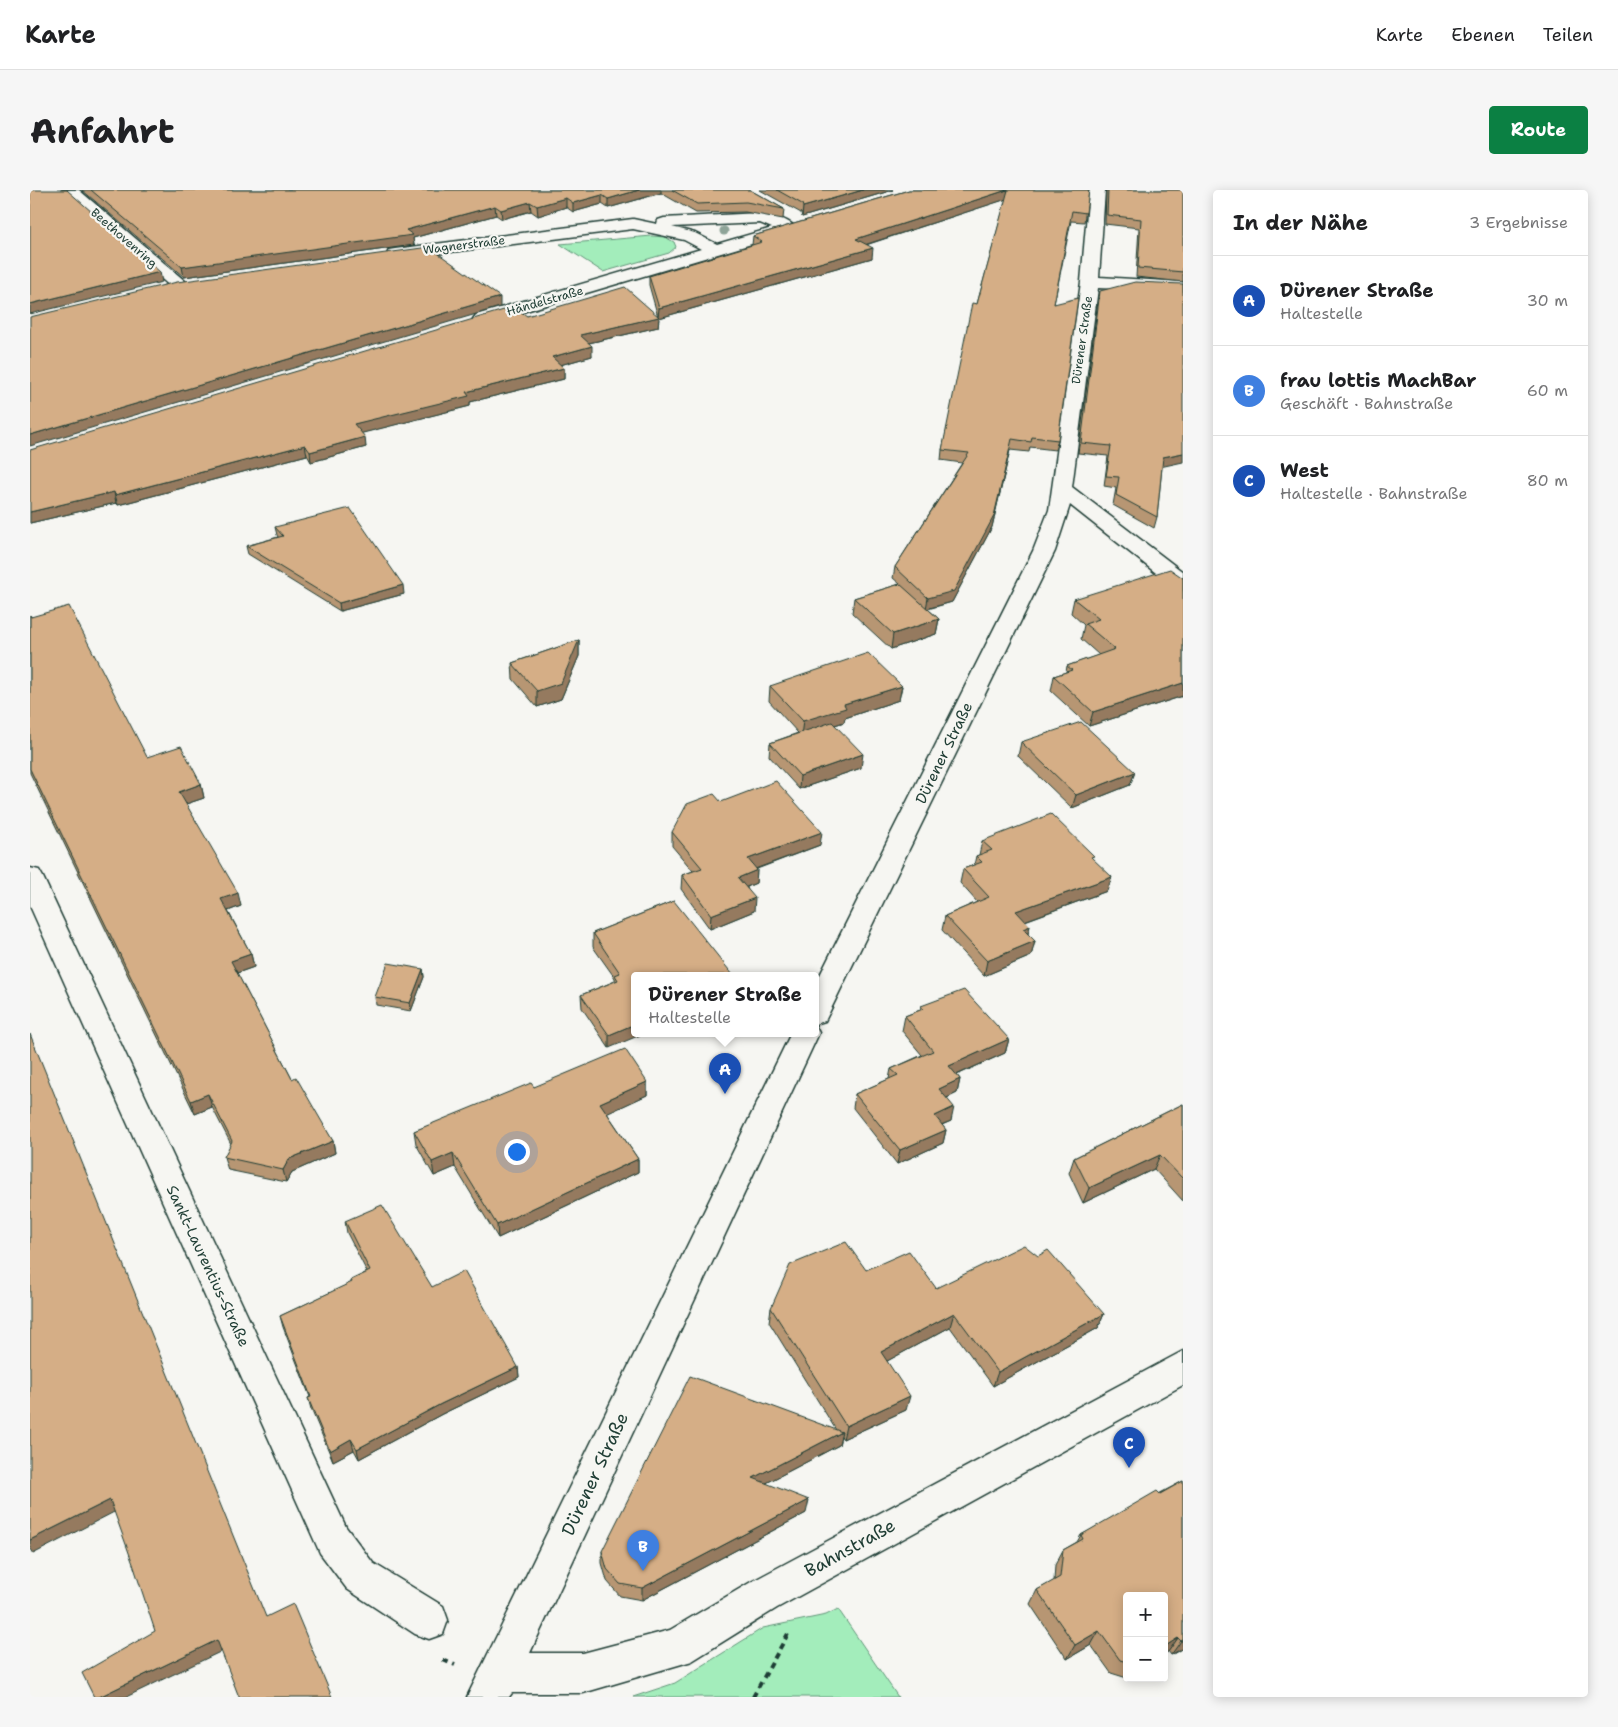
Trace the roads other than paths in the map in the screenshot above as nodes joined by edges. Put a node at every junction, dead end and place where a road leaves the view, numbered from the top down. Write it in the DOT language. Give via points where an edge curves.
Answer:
graph roads {
  1 [pos="70,190"];
  2 [pos="1097,190"];
  3 [pos="770,204"];
  4 [pos="633,224"];
  5 [pos="786,229"];
  6 [pos="715,249"];
  7 [pos="377,256"];
  8 [pos="198,282"];
  9 [pos="1090,282"];
  10 [pos="179,286"];
  11 [pos="1183,288"];
  12 [pos="159,290"];
  13 [pos="463,325"];
  14 [pos="1062,489"];
  15 [pos="1183,583"];
  16 [pos="30,877"];
  17 [pos="819,1005"];
  18 [pos="803,1037"];
  19 [pos="1183,1367"];
  20 [pos="429,1620"];
  21 [pos="494,1685"];
  1 -- 10 [label="street, Beethovenring"];
  2 -- 9 [label="street, Dürener Straße"];
  3 -- 5 [label="street, Händelstraße" via="803,224"];
  4 -- 5 [label="street, Wagnerstraße" via="760,218"];
  4 -- 6 [label="street, Wagnerstraße" via="689,236"];
  4 -- 7 [label="street, Wagnerstraße"];
  5 -- 6 [label="street, Händelstraße"];
  6 -- 13 [label="street, Händelstraße"];
  8 -- 10 [label="street"];
  9 -- 11 [label="street"];
  9 -- 14 [label="street, Dürener Straße"];
  10 -- 12 [label="street"];
  14 -- 15 [label="street"];
  14 -- 17 [label="street, Dürener Straße" via="1059,510 1044,550"];
  16 -- 20 [label="street, Sankt-Laurentius-Straße" via="333,1540 360,1576"];
  18 -- 21 [label="street, Dürener Straße"];
  19 -- 21 [label="street, Bahnstraße" via="788,1582 678,1647 583,1674"];
}
